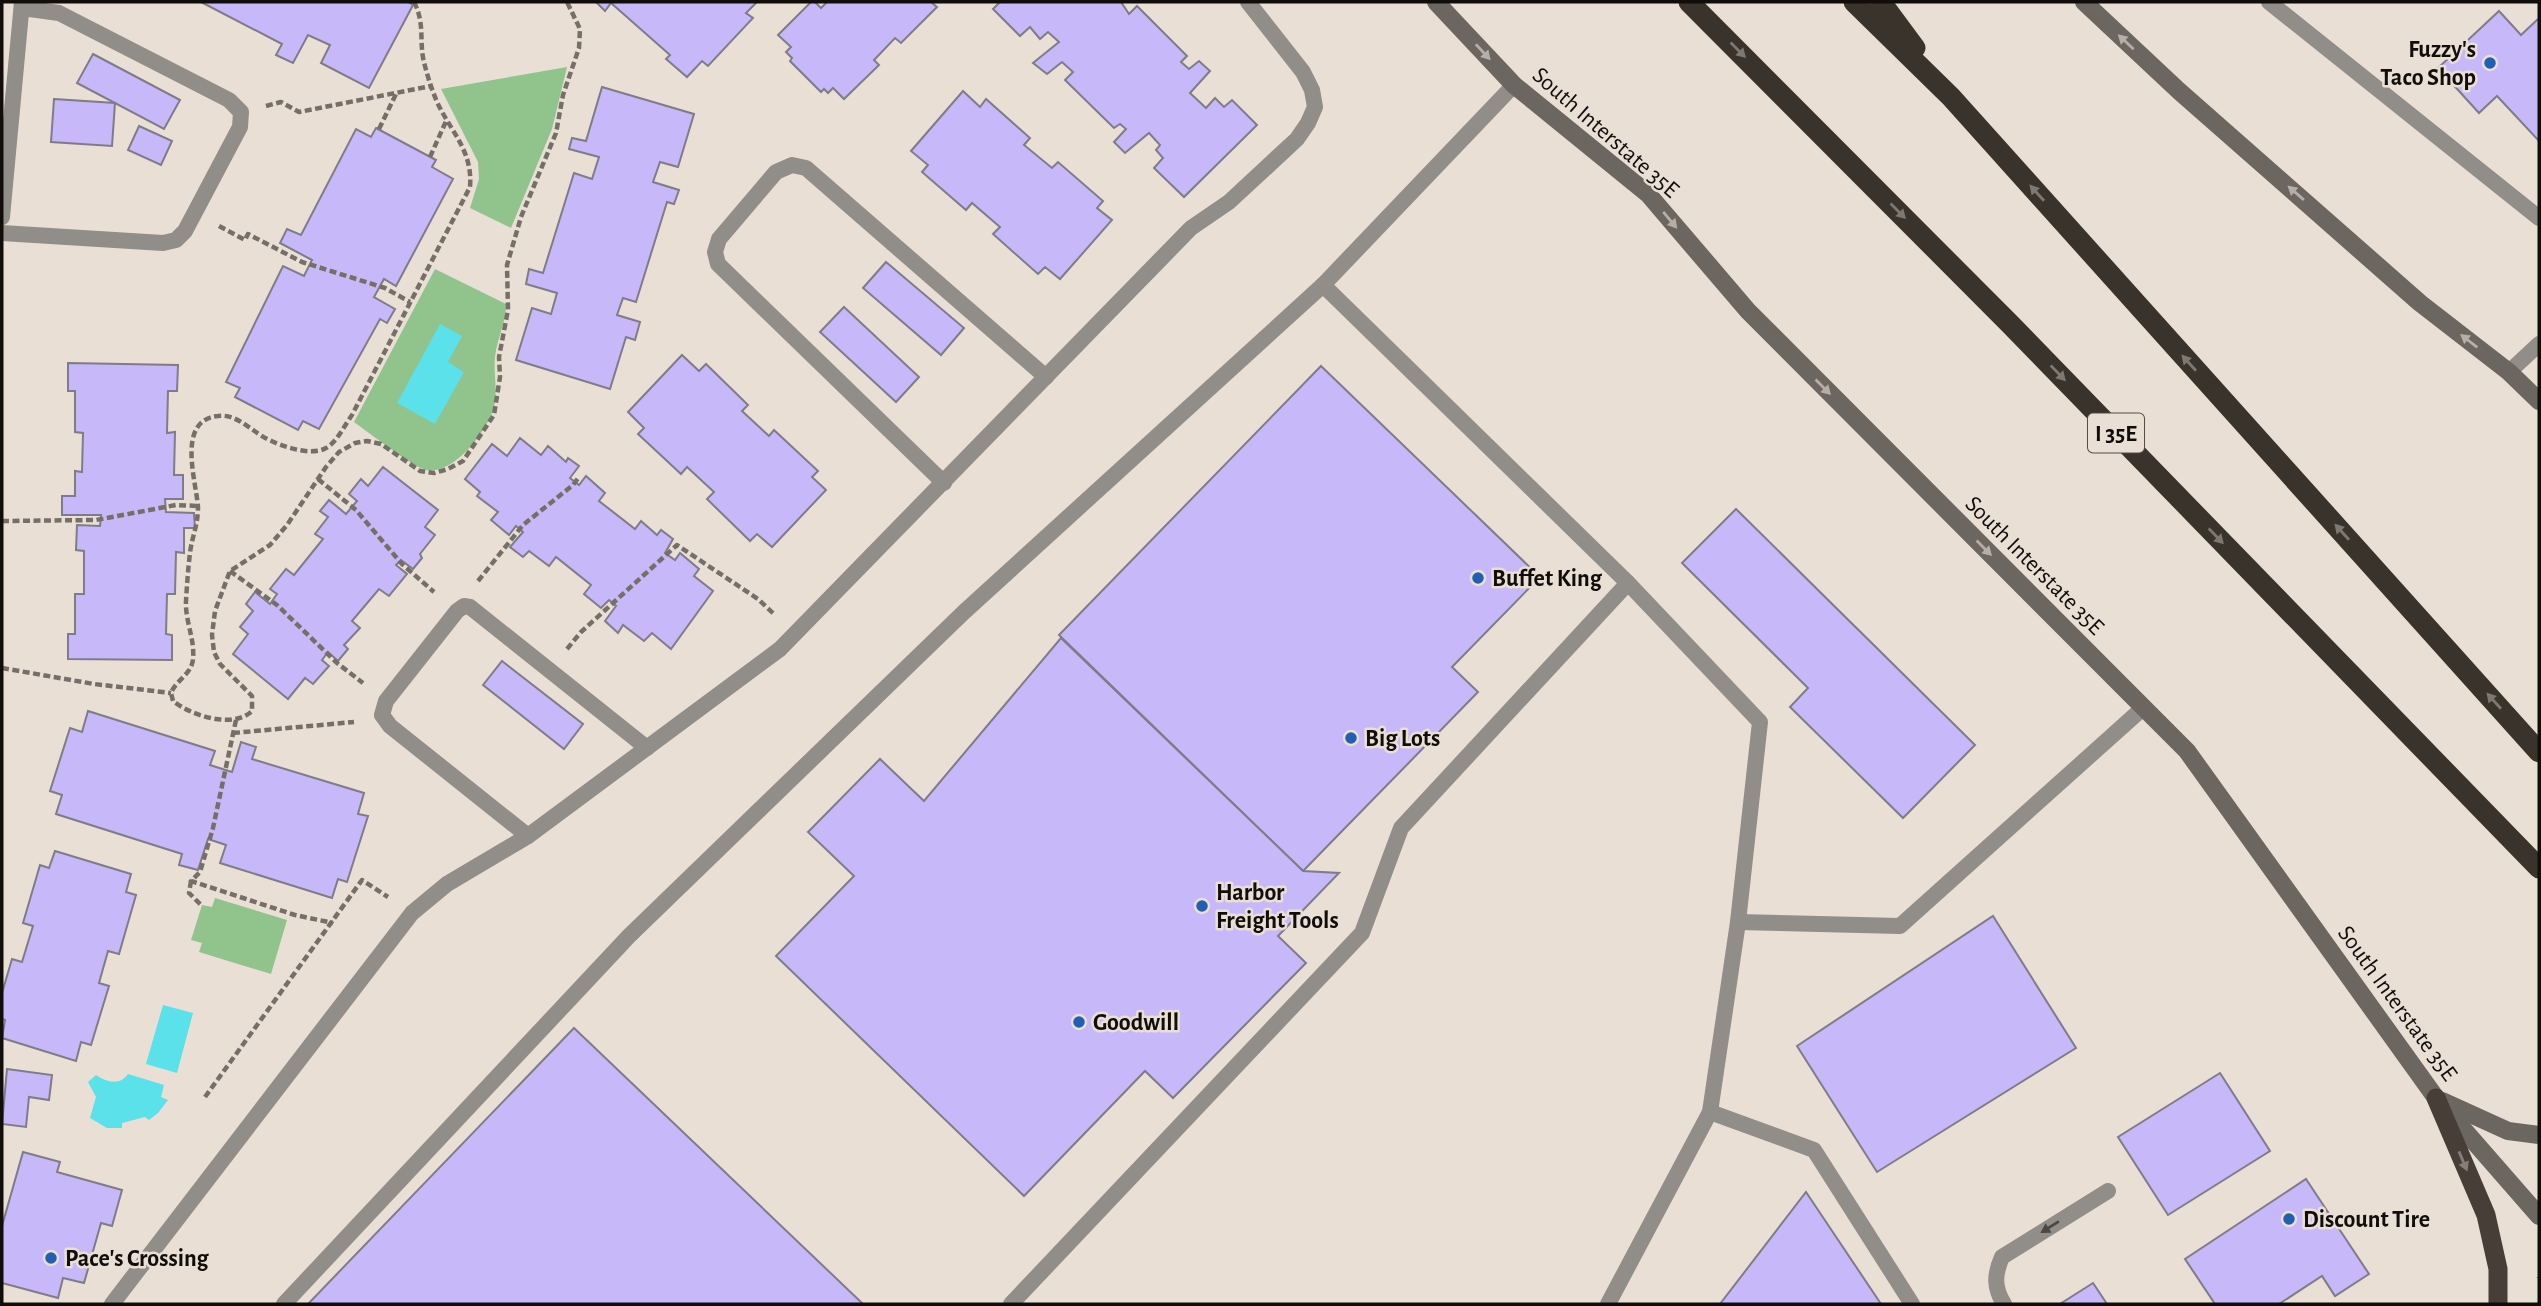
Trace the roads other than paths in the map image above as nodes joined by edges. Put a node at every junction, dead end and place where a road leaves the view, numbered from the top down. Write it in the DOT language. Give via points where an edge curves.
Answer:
graph roads {
  1 [pos="1248,2"];
  2 [pos="1436,2"];
  3 [pos="1689,2"];
  4 [pos="1854,2"];
  5 [pos="1881,2"];
  6 [pos="2084,2"];
  7 [pos="2269,2"];
  8 [pos="22,5"];
  9 [pos="1514,85"];
  10 [pos="1951,97"];
  11 [pos="2,217"];
  12 [pos="2539,218"];
  13 [pos="2,233"];
  14 [pos="1322,285"];
  15 [pos="2539,344"];
  16 [pos="2509,372"];
  17 [pos="1046,377"];
  18 [pos="2539,401"];
  19 [pos="944,483"];
  20 [pos="1629,583"];
  21 [pos="2143,708"];
  22 [pos="647,748"];
  23 [pos="2539,752"];
  24 [pos="528,836"];
  25 [pos="2539,868"];
  26 [pos="1738,922"];
  27 [pos="2436,1098"];
  28 [pos="1710,1112"];
  29 [pos="2539,1135"];
  30 [pos="2108,1191"];
  31 [pos="2539,1216"];
  32 [pos="112,1304"];
  33 [pos="284,1304"];
  34 [pos="1011,1304"];
  35 [pos="1608,1304"];
  36 [pos="1913,1304"];
  37 [pos="2004,1304"];
  38 [pos="2498,1304"];
  1 -- 17 [label="lane" via="1308,81 1315,107 1308,123 1297,139 1229,202 1191,228"];
  2 -- 9 [label="main road, South Interstate 35E, one-way"];
  3 -- 25 [label="highway, I 35E, one-way" via="2021,335"];
  4 -- 10 [label="highway"];
  5 -- 10 [label="highway"];
  16 -- 6 [label="main road, one-way" via="2420,303"];
  7 -- 12 [label="lane"];
  8 -- 11 [label="lane"];
  8 -- 13 [label="lane" via="60,13 229,100 241,113 240,127 195,214 176,240 163,243"];
  9 -- 14 [label="lane"];
  9 -- 21 [label="main road, South Interstate 35E, one-way" via="1648,194 1748,311"];
  23 -- 10 [label="highway, one-way"];
  14 -- 20 [label="lane"];
  14 -- 33 [label="lane" via="964,612 639,926"];
  15 -- 16 [label="lane"];
  16 -- 18 [label="main road"];
  17 -- 19 [label="lane"];
  17 -- 19 [label="lane" via="806,168 792,165 776,172 719,239 718,264"];
  19 -- 22 [label="lane" via="780,649"];
  20 -- 26 [label="lane" via="1760,722"];
  20 -- 34 [label="lane" via="1401,828 1362,933"];
  21 -- 26 [label="lane" via="1900,926"];
  21 -- 27 [label="main road, South Interstate 35E" via="2187,751"];
  22 -- 24 [label="lane"];
  22 -- 24 [label="lane" via="463,609 386,701 382,715"];
  24 -- 32 [label="lane" via="447,884 412,913"];
  26 -- 28 [label="lane"];
  27 -- 29 [label="main road" via="2508,1131"];
  27 -- 31 [label="main road, South Interstate 35E"];
  27 -- 38 [label="highway, one-way" via="2486,1215 2498,1269"];
  28 -- 35 [label="lane"];
  28 -- 36 [label="lane" via="1814,1150"];
  30 -- 37 [label="lane, one-way" via="2002,1257 1996,1292"];
}
